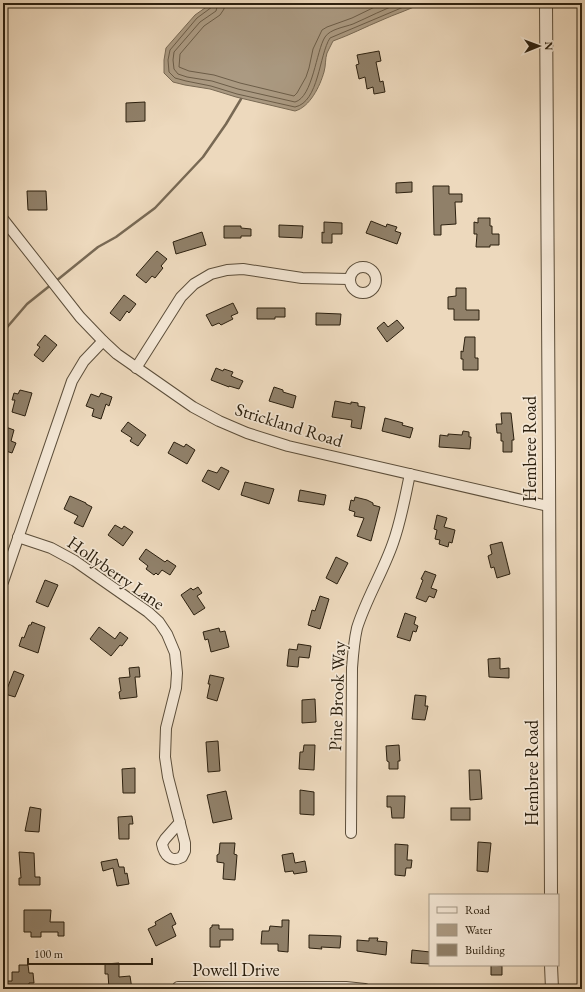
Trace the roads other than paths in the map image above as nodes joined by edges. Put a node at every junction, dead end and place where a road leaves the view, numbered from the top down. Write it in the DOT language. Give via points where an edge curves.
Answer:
graph roads {
  1 [pos="546,3"];
  2 [pos="4,221"];
  3 [pos="349,279"];
  4 [pos="102,341"];
  5 [pos="136,368"];
  6 [pos="410,474"];
  7 [pos="548,506"];
  8 [pos="18,537"];
  9 [pos="3,582"];
  10 [pos="180,822"];
  11 [pos="352,833"];
  12 [pos="551,894"];
  13 [pos="551,966"];
  14 [pos="178,987"];
  15 [pos="283,988"];
  16 [pos="365,989"];
  17 [pos="552,989"];
  1 -- 7 [label="street, Hembree Road"];
  2 -- 4 [label="street, Strickland Road"];
  3 -- 5 [label="street" via="302,278 243,269 211,274 194,284 181,297"];
  4 -- 5 [label="street, Strickland Road"];
  4 -- 8 [label="street" via="84,361 72,381"];
  5 -- 6 [label="street, Strickland Road" via="193,407 247,433 288,446"];
  6 -- 7 [label="street, Strickland Road"];
  6 -- 11 [label="street, Pine Brook Way" via="393,542 362,614 354,644"];
  7 -- 12 [label="street, Hembree Road"];
  8 -- 9 [label="street"];
  8 -- 10 [label="street, Hollyberry Lane" via="51,548 75,561 148,612 167,634 175,653 177,673 166,728 165,756"];
  13 -- 17 [label="street"];
  14 -- 15 [label="street, Powell Drive"];
  15 -- 16 [label="street, Powell Drive"];
}
